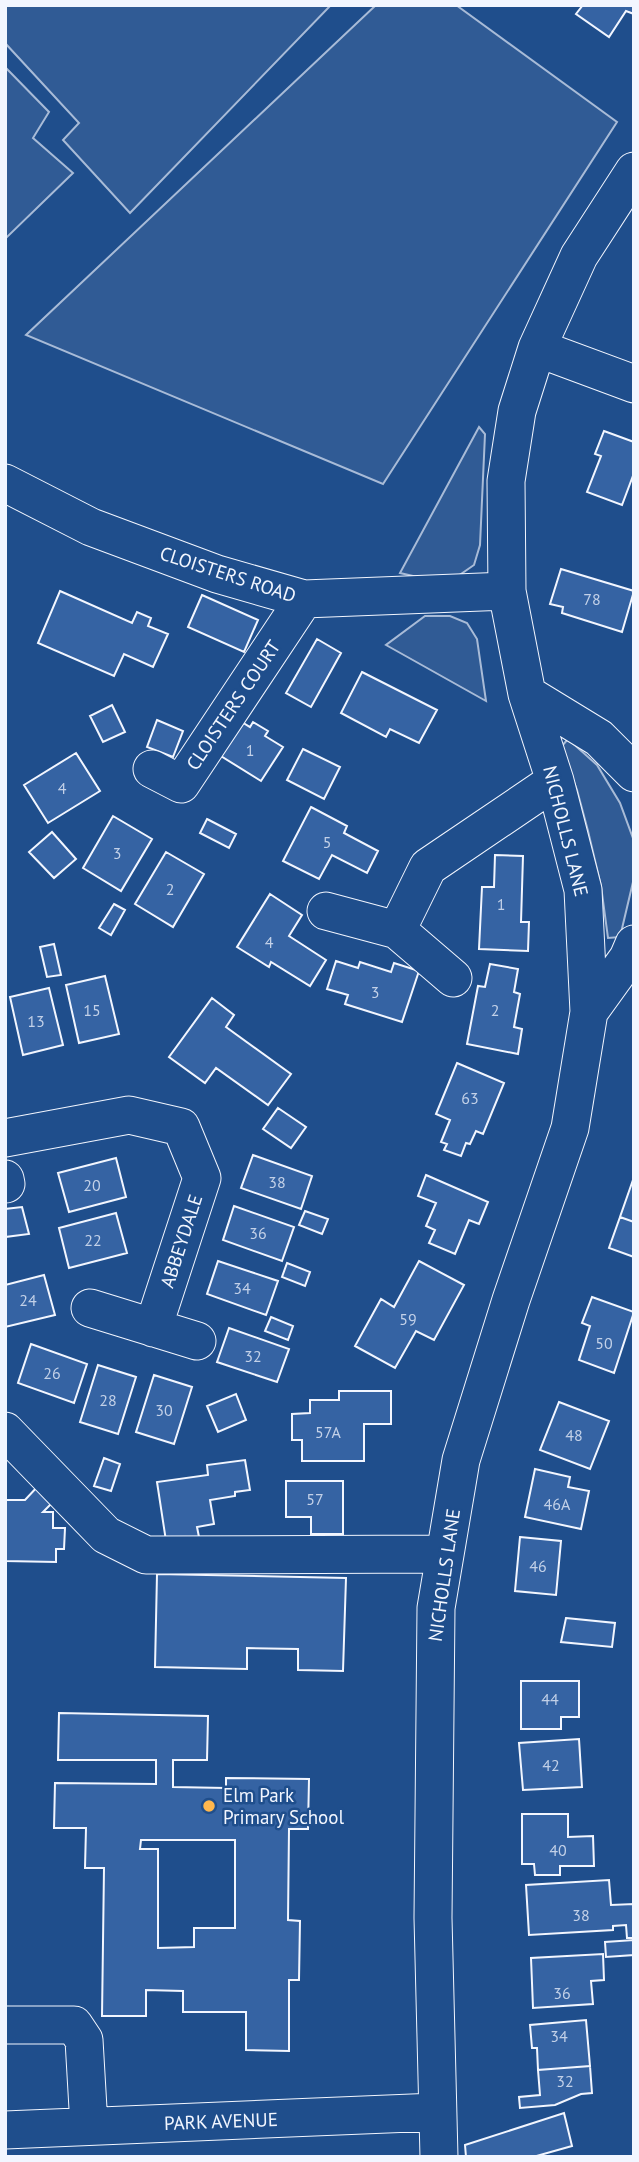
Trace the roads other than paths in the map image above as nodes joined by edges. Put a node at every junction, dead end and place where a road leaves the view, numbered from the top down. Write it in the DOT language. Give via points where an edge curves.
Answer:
graph roads {
  1 [pos="634,171"];
  2 [pos="537,348"];
  3 [pos="634,384"];
  4 [pos="5,483"];
  5 [pos="507,591"];
  6 [pos="304,599"];
  7 [pos="527,694"];
  8 [pos="152,769"];
  9 [pos="634,772"];
  10 [pos="555,780"];
  11 [pos="326,911"];
  12 [pos="397,930"];
  13 [pos="634,944"];
  14 [pos="453,978"];
  15 [pos="589,1013"];
  16 [pos="5,1138"];
  17 [pos="5,1179"];
  18 [pos="6,1184"];
  19 [pos="90,1308"];
  20 [pos="153,1328"];
  21 [pos="197,1342"];
  22 [pos="5,1431"];
  23 [pos="445,1554"];
  24 [pos="5,2025"];
  25 [pos="436,2112"];
  26 [pos="89,2126"];
  27 [pos="5,2130"];
  28 [pos="439,2157"];
  1 -- 2 [label="street, NICHOLLS LANE" via="579,256"];
  2 -- 3 [label="street"];
  2 -- 5 [label="street, NICHOLLS LANE" via="517,411 506,481"];
  4 -- 6 [label="street, CLOISTERS ROAD" via="92,527 217,574"];
  5 -- 6 [label="street, CLOISTERS ROAD"];
  5 -- 7 [label="street, NICHOLLS LANE"];
  6 -- 8 [label="street, CLOISTERS COURT" via="181,784"];
  7 -- 9 [label="street" via="599,738"];
  7 -- 10 [label="street, NICHOLLS LANE"];
  10 -- 12 [label="street" via="428,867"];
  10 -- 15 [label="street, NICHOLLS LANE" via="583,890"];
  11 -- 12 [label="street"];
  12 -- 14 [label="street"];
  13 -- 15 [label="street, NICHOLLS LANE"];
  15 -- 23 [label="street, NICHOLLS LANE" via="570,1128 461,1460"];
  16 -- 20 [label="street, ABBEYDALE" via="129,1115 181,1127 202,1178"];
  17 -- 18 [label="street"];
  19 -- 20 [label="street"];
  20 -- 21 [label="street"];
  22 -- 23 [label="street" via="106,1535 146,1555"];
  23 -- 25 [label="street, NICHOLLS LANE" via="434,1645"];
  24 -- 26 [label="street" via="74,2025 84,2040"];
  25 -- 26 [label="street, PARK AVENUE"];
  25 -- 28 [label="street, NICHOLLS LANE"];
  26 -- 27 [label="street, PARK AVENUE"];
}
